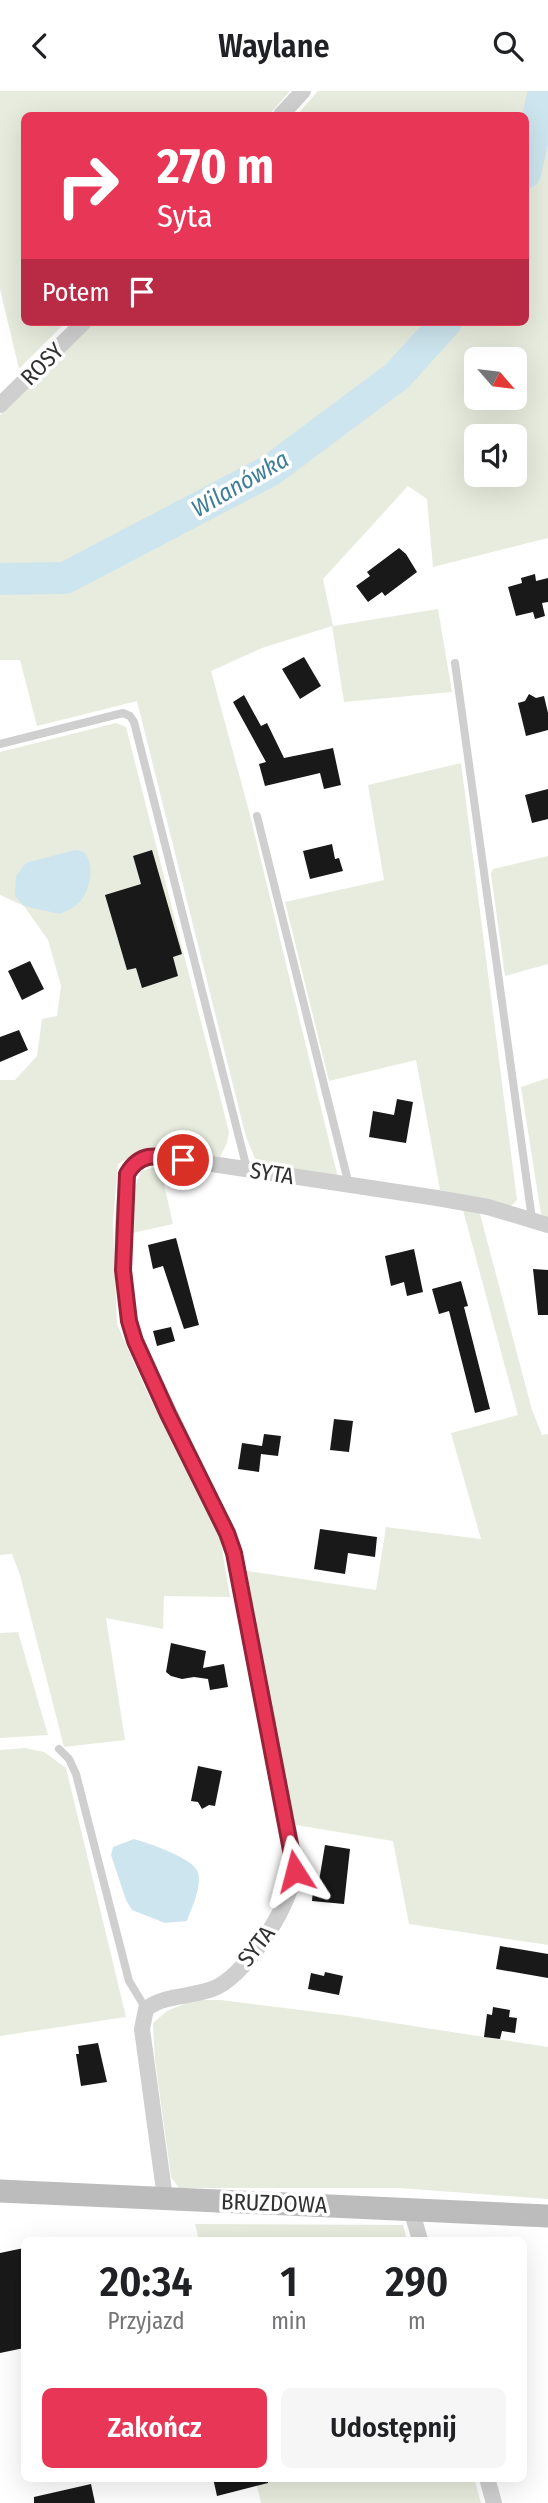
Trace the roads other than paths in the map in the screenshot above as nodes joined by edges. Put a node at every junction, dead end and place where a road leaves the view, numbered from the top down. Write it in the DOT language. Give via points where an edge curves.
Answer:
graph roads {
  1 [pos="303,91"];
  2 [pos="284,112"];
  3 [pos="80,326"];
  4 [pos="0,405"];
  5 [pos="455,663"];
  6 [pos="0,744"];
  7 [pos="257,816"];
  8 [pos="247,1169"];
  9 [pos="349,1185"];
  10 [pos="532,1219"];
  11 [pos="548,1225"];
  12 [pos="59,1749"];
  13 [pos="146,2009"];
  14 [pos="0,2191"];
  15 [pos="165,2198"];
  16 [pos="411,2209"];
  17 [pos="548,2216"];
  18 [pos="419,2237"];
  19 [pos="488,2482"];
  20 [pos="494,2503"];
  1 -- 2 [label="street"];
  3 -- 4 [label="street, ROSY"];
  5 -- 10 [label="lane"];
  6 -- 8 [label="lane" via="123,713 134,722"];
  7 -- 9 [label="lane"];
  8 -- 9 [label="street, SYTA"];
  8 -- 13 [label="street, SYTA" via="159,1156 132,1165 126,1184 124,1295 135,1341 234,1553 295,1863 294,1880 274,1923 226,1981 205,1991 166,1998"];
  9 -- 10 [label="street, SYTA" via="450,1200"];
  10 -- 11 [label="street, SYTA"];
  12 -- 13 [label="lane" via="76,1774 129,1981"];
  13 -- 15 [label="street" via="142,2029"];
  14 -- 15 [label="street, BRUZDOWA"];
  15 -- 16 [label="street, BRUZDOWA"];
  16 -- 17 [label="street, BRUZDOWA"];
  16 -- 18 [label="street"];
  19 -- 20 [label="street"];
}
